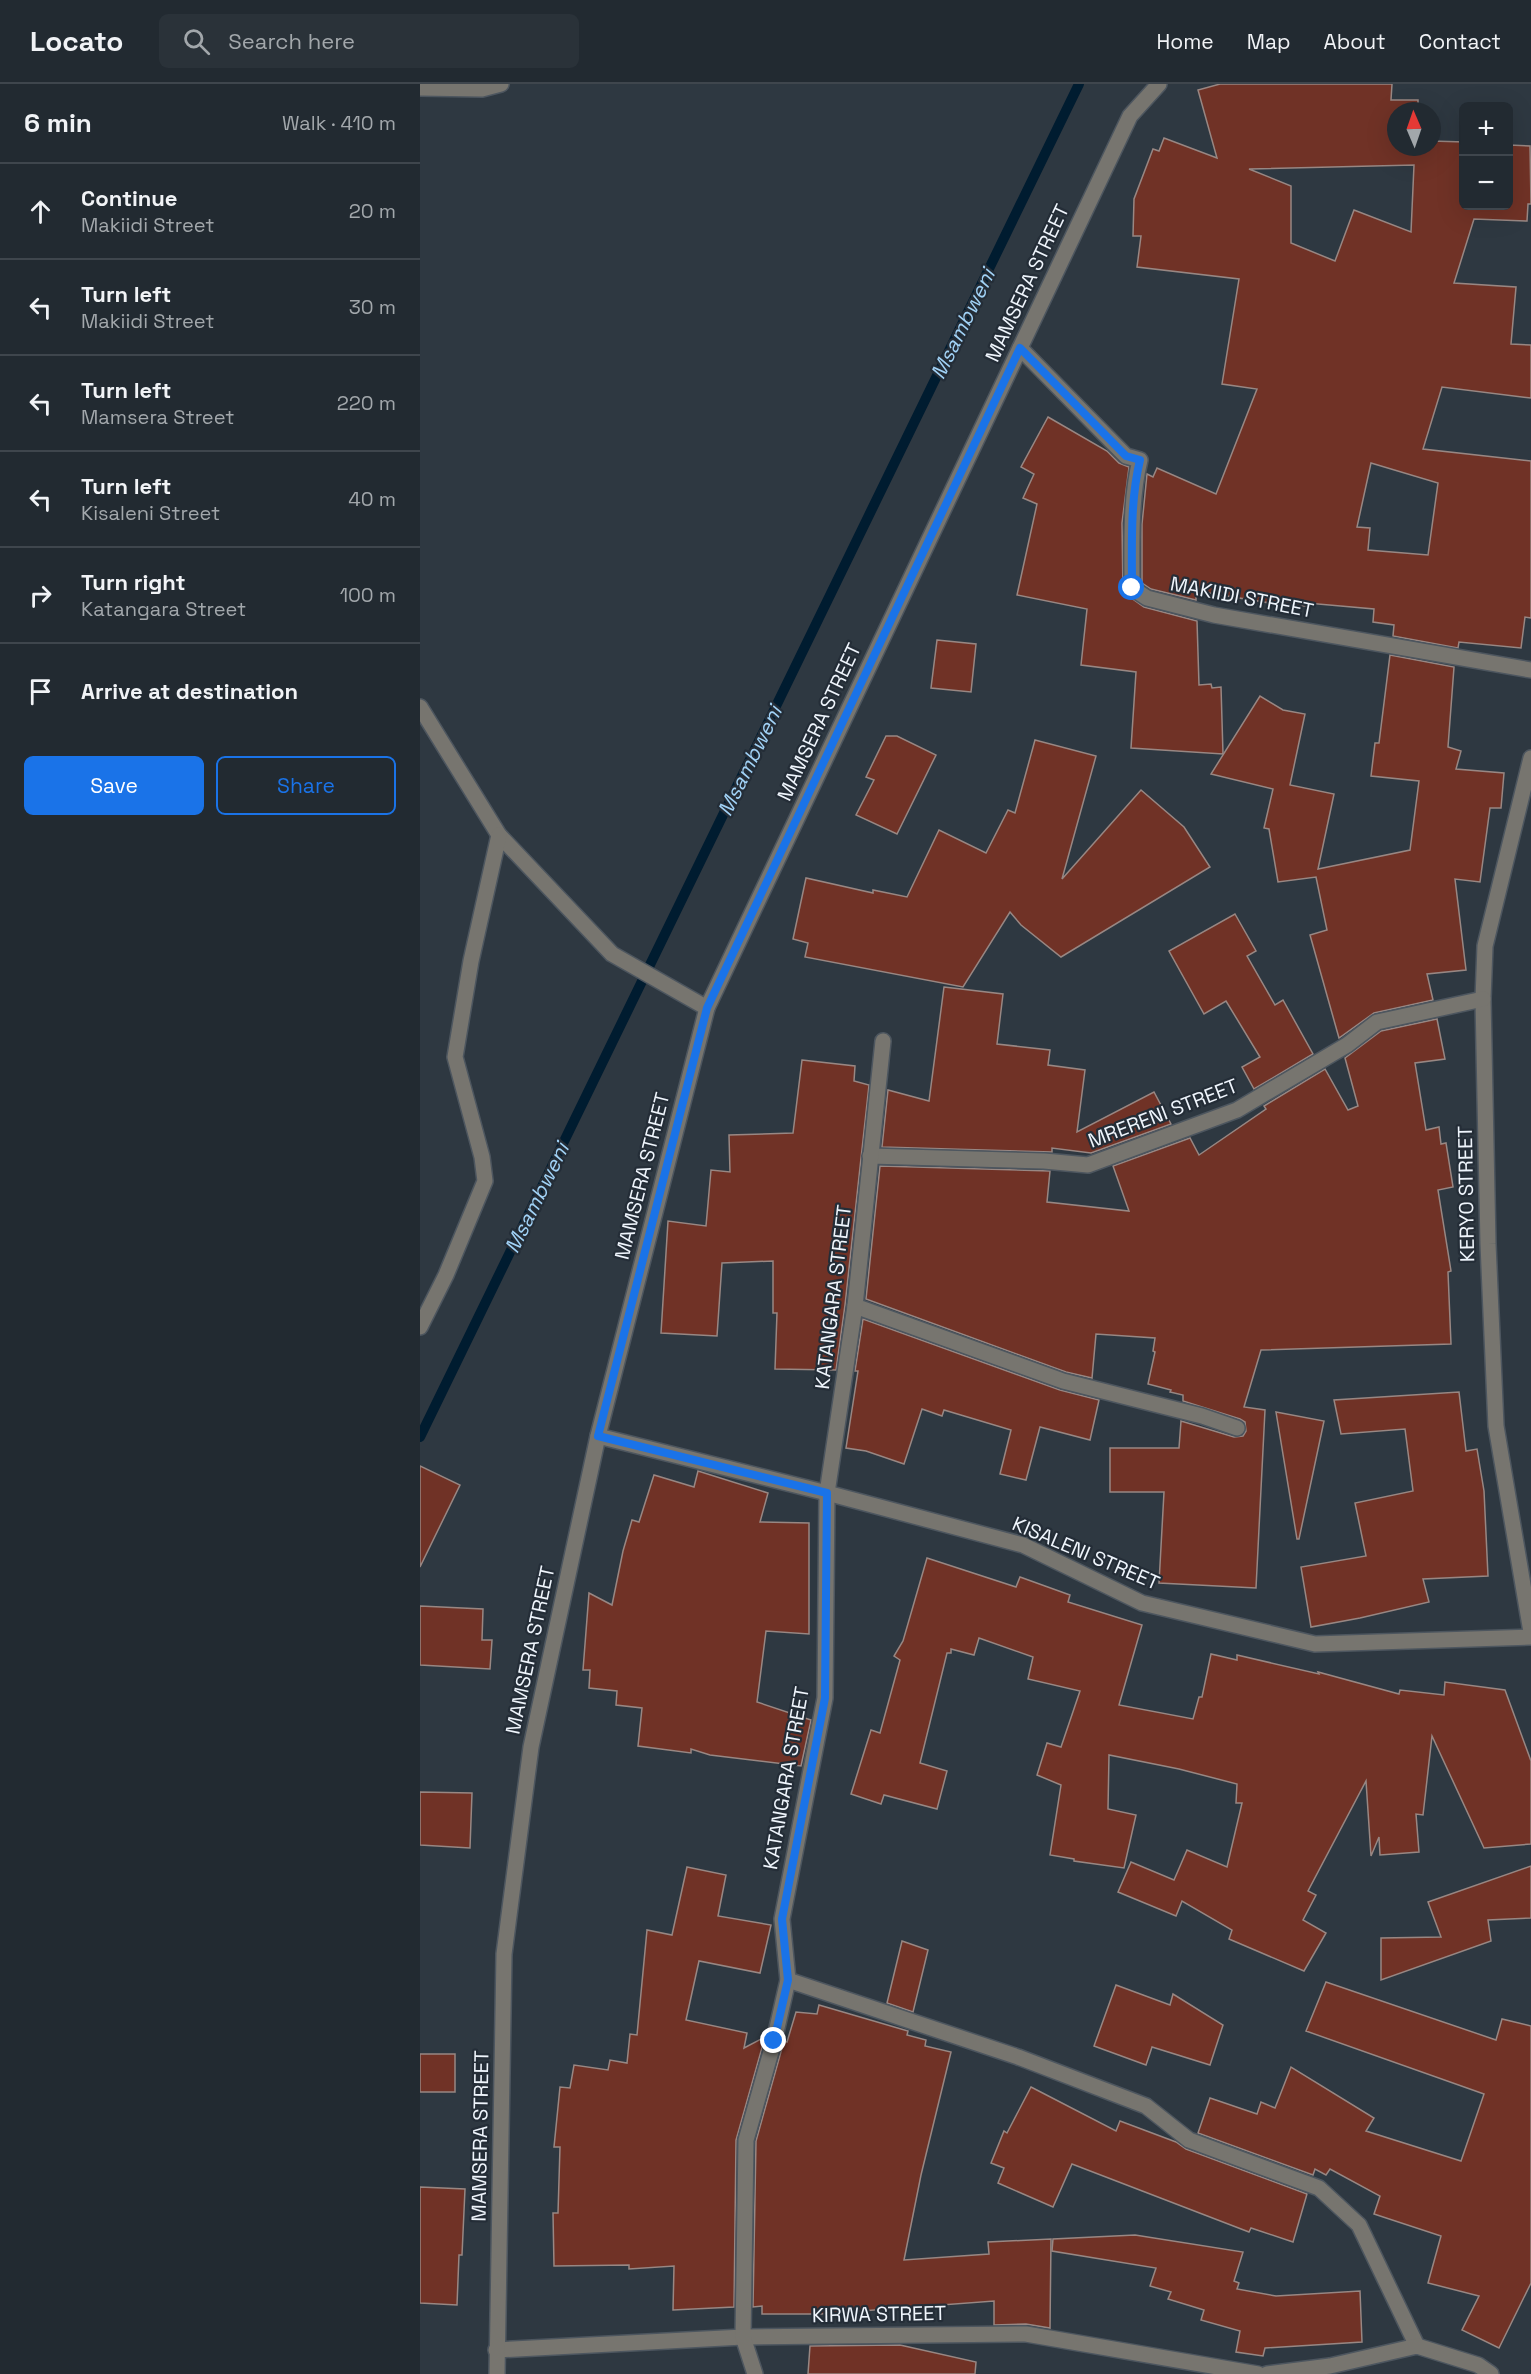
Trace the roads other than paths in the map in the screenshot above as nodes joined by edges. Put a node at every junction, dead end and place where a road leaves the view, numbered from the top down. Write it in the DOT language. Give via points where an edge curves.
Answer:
graph roads {
  1 [pos="501,84"];
  2 [pos="1158,84"];
  3 [pos="420,88"];
  4 [pos="1020,348"];
  5 [pos="1531,670"];
  6 [pos="420,707"];
  7 [pos="1531,758"];
  8 [pos="500,835"];
  9 [pos="1483,999"];
  10 [pos="707,1008"];
  11 [pos="883,1041"];
  12 [pos="870,1156"];
  13 [pos="855,1306"];
  14 [pos="420,1327"];
  15 [pos="1237,1428"];
  16 [pos="598,1436"];
  17 [pos="827,1493"];
  18 [pos="1531,1632"];
  19 [pos="1531,1636"];
  20 [pos="788,1980"];
  21 [pos="743,2337"];
  22 [pos="1417,2346"];
  23 [pos="496,2350"];
  24 [pos="497,2374"];
  25 [pos="756,2374"];
  26 [pos="1258,2374"];
  27 [pos="1267,2374"];
  28 [pos="1491,2374"];
  1 -- 3 [label="street" via="482,89"];
  2 -- 4 [label="street, MAMSERA STREET" via="1130,116"];
  4 -- 5 [label="street, MAKIIDI STREET" via="1126,456 1140,460 1135,478 1132,588 1147,598 1214,615"];
  4 -- 10 [label="street, MAMSERA STREET"];
  6 -- 8 [label="street"];
  7 -- 9 [label="street, KERYO STREET" via="1485,946"];
  8 -- 10 [label="street" via="612,954"];
  8 -- 14 [label="street" via="471,961 455,1057 482,1157 484,1181"];
  9 -- 12 [label="street, MRERENI STREET" via="1377,1022 1347,1045 1237,1110 1088,1165"];
  9 -- 18 [label="street, KERYO STREET" via="1496,1426"];
  10 -- 16 [label="street, MAMSERA STREET"];
  11 -- 12 [label="street, KATANGARA STREET"];
  12 -- 13 [label="street, KATANGARA STREET"];
  13 -- 15 [label="street" via="1063,1381"];
  13 -- 17 [label="street, KATANGARA STREET"];
  16 -- 17 [label="street, KISALENI STREET"];
  16 -- 23 [label="street, MAMSERA STREET" via="531,1747 504,1954"];
  17 -- 19 [label="street, KISALENI STREET" via="1023,1545 1142,1603 1315,1644"];
  17 -- 20 [label="street, KATANGARA STREET" via="825,1698 782,1919"];
  20 -- 21 [label="street, KATANGARA STREET" via="746,2140"];
  20 -- 22 [label="street" via="1018,2057 1146,2106 1189,2140 1319,2188 1359,2225"];
  21 -- 23 [label="street, KIRWA STREET"];
  21 -- 25 [label="street, KATANGARA STREET"];
  21 -- 26 [label="street, KIRWA STREET" via="1026,2334"];
  22 -- 27 [label="street" via="1330,2366"];
  22 -- 28 [label="street" via="1478,2365"];
  23 -- 24 [label="street, MAMSERA STREET"];
}
